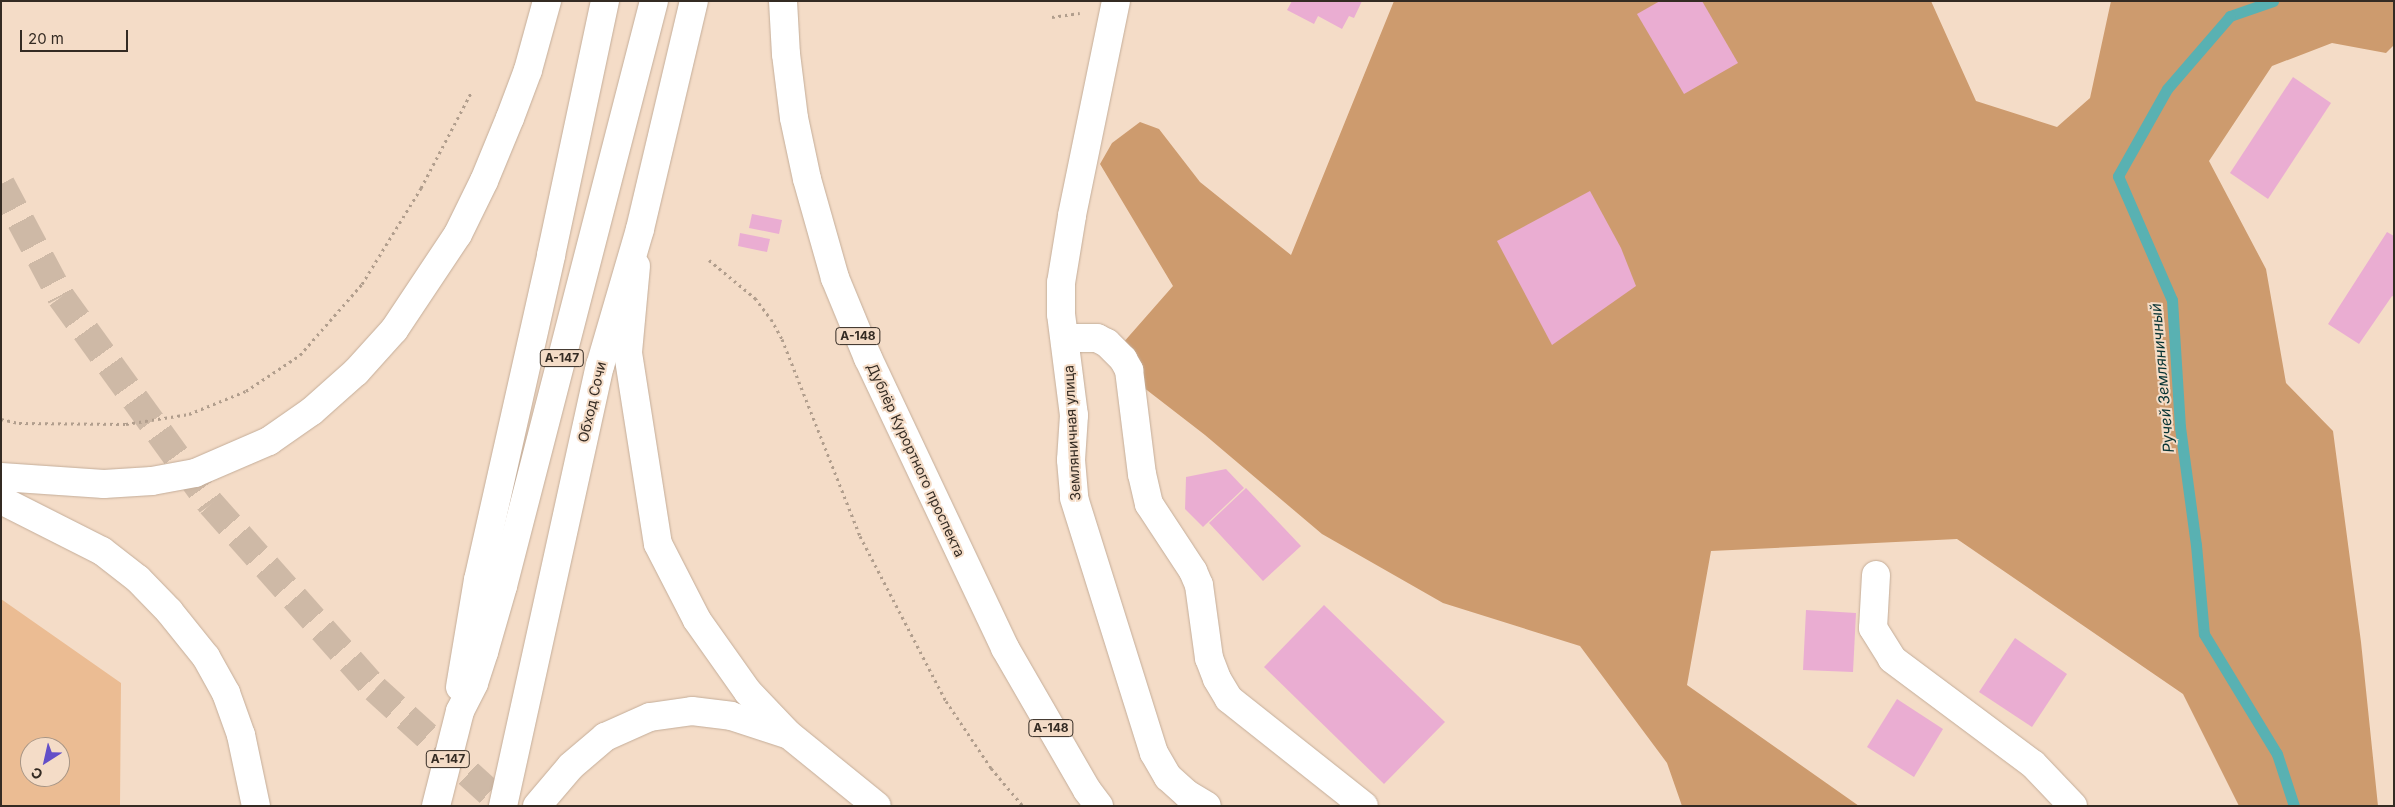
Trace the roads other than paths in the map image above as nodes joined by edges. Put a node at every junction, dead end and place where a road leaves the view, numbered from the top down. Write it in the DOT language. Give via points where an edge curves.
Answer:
graph roads {
  1 [pos="547,1"];
  2 [pos="605,1"];
  3 [pos="654,1"];
  4 [pos="694,1"];
  5 [pos="783,1"];
  6 [pos="1116,1"];
  7 [pos="640,229"];
  8 [pos="1065,338"];
  9 [pos="1,477"];
  10 [pos="1,500"];
  11 [pos="1876,575"];
  12 [pos="460,711"];
  13 [pos="788,734"];
  14 [pos="256,806"];
  15 [pos="436,806"];
  16 [pos="503,806"];
  17 [pos="537,806"];
  18 [pos="877,806"];
  19 [pos="1099,806"];
  20 [pos="1207,806"];
  21 [pos="1364,806"];
  22 [pos="2073,806"];
  1 -- 9 [label="main road" via="528,70 510,118 458,234 394,330 356,372 312,411 270,441 195,474 104,484"];
  2 -- 12 [label="main road, А-147" via="478,580 460,680"];
  3 -- 12 [label="main road, А-147" via="500,596 482,660"];
  4 -- 7 [label="main road, Обход Сочи / А-147"];
  5 -- 19 [label="main road, Дублёр Курортного проспекта / А-148" via="794,118 807,179 835,278 868,358 1004,648"];
  6 -- 8 [label="main road, Земляничная улица" via="1061,283"];
  7 -- 13 [label="main road, А-147" via="628,353 658,544 697,620 748,692"];
  7 -- 16 [label="main road, Обход Сочи / А-147" via="600,366"];
  8 -- 20 [label="main road, Земляничная улица" via="1074,415 1071,460 1074,498 1154,752 1168,777"];
  8 -- 21 [label="main road" via="1097,338 1107,343 1129,370 1149,504 1199,585 1209,658 1229,698"];
  10 -- 14 [label="main road" via="102,551 138,579 169,611 206,657 226,693 241,735"];
  11 -- 22 [label="main road" via="1874,628 1892,659 2033,764"];
  12 -- 15 [label="main road, А-147"];
  13 -- 17 [label="main road" via="731,716 692,711 650,717 605,737 571,766"];
  13 -- 18 [label="main road"];
}
